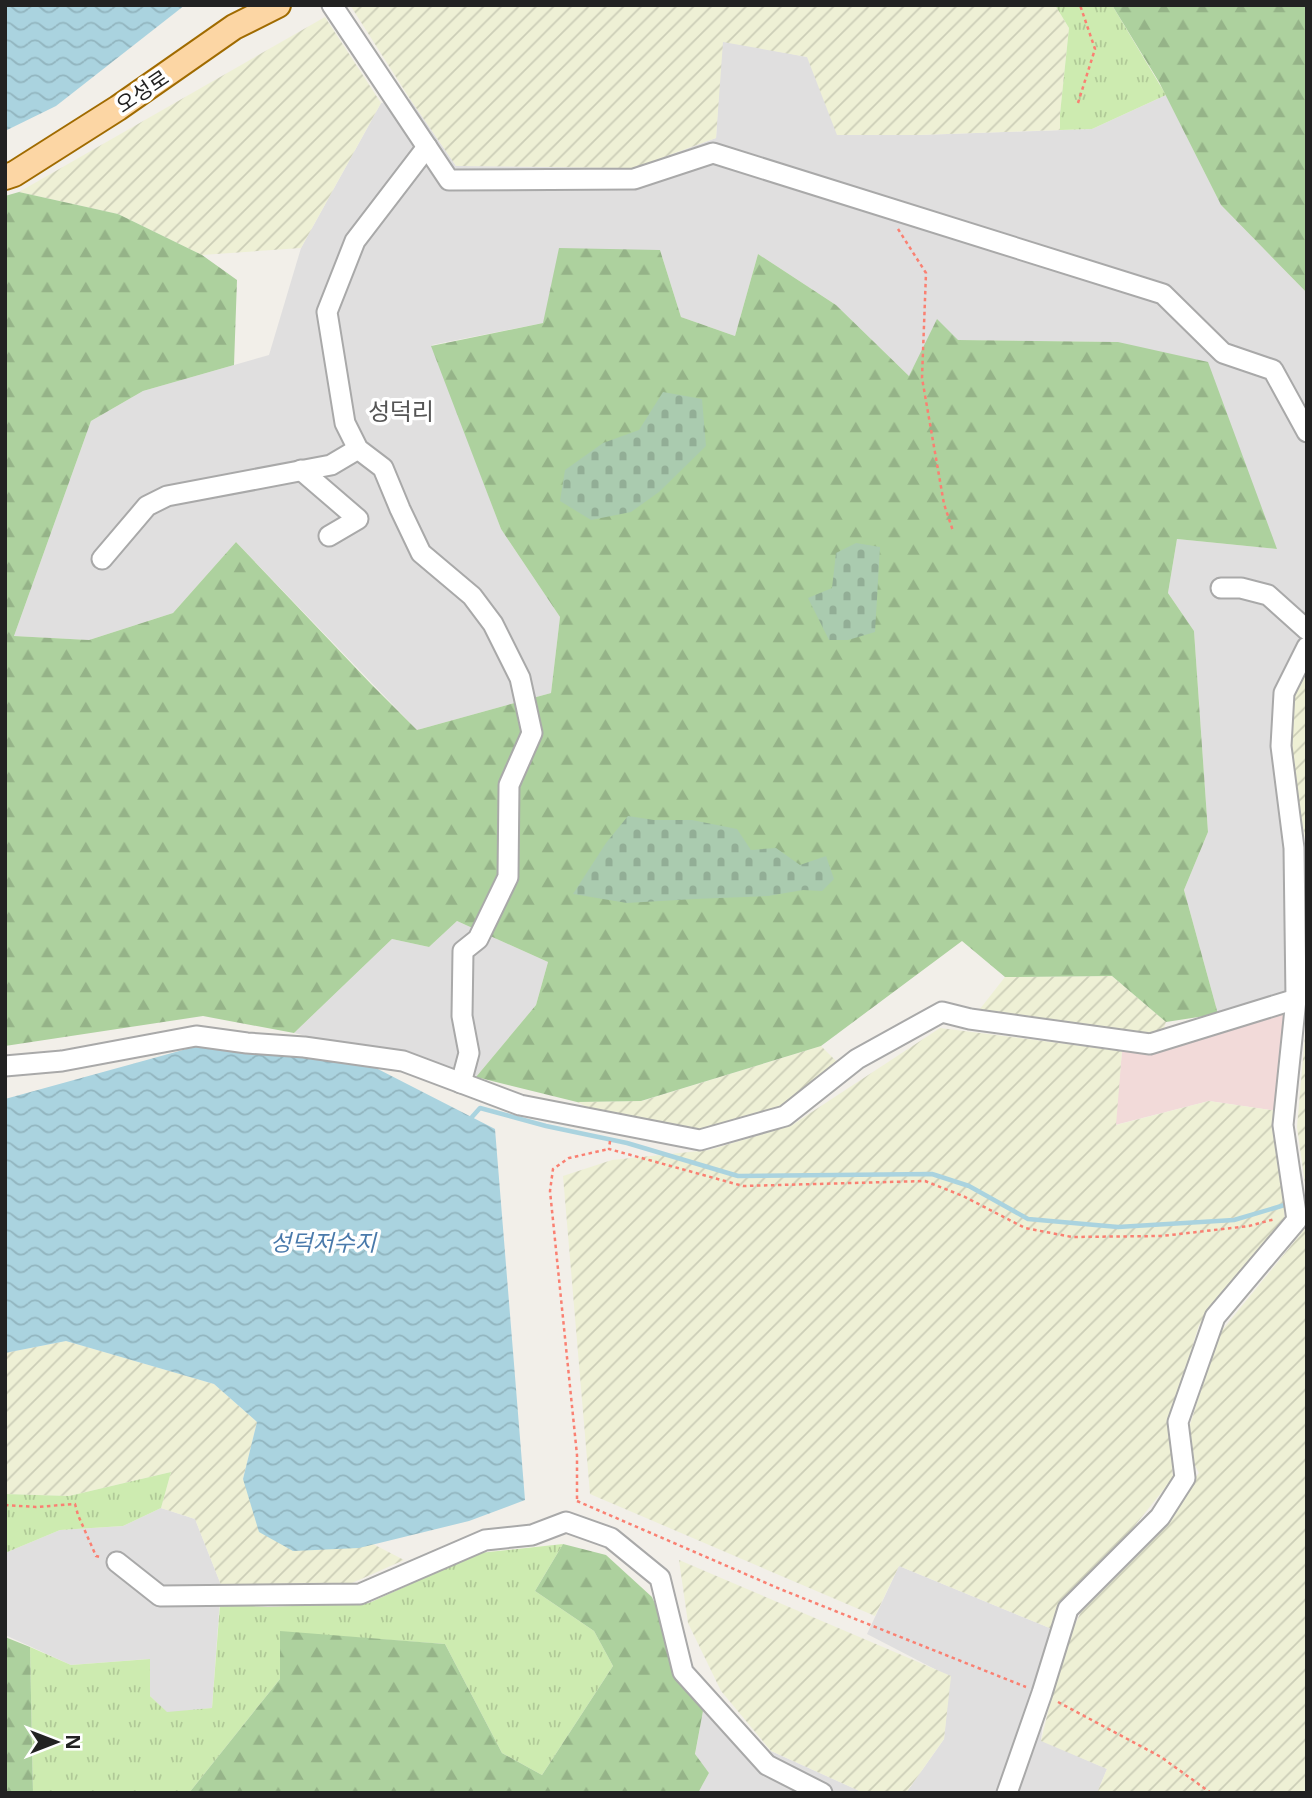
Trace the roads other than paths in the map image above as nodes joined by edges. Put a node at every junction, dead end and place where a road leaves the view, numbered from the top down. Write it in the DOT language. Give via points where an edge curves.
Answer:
graph roads {
  1 [pos="278,5"];
  2 [pos="332,5"];
  3 [pos="426,147"];
  4 [pos="5,177"];
  5 [pos="1307,432"];
  6 [pos="358,449"];
  7 [pos="301,470"];
  8 [pos="329,536"];
  9 [pos="102,559"];
  10 [pos="1221,588"];
  11 [pos="1307,631"];
  12 [pos="1307,647"];
  13 [pos="1296,999"];
  14 [pos="5,1066"];
  15 [pos="461,1083"];
  16 [pos="117,1562"];
  17 [pos="822,1793"];
  18 [pos="1006,1793"];
  1 -- 4 [label="main road, 오성로" via="234,27 118,108"];
  2 -- 3 [label="street"];
  3 -- 5 [label="street" via="449,180 634,178 713,153 1163,294 1223,353 1273,370"];
  3 -- 6 [label="street" via="355,241 327,312 345,423"];
  6 -- 7 [label="street" via="331,466"];
  6 -- 15 [label="street" via="383,468 421,553 472,596 493,624 520,678 532,733 509,785 508,877 478,939 463,951 462,1016 469,1053"];
  7 -- 8 [label="street" via="358,519"];
  7 -- 9 [label="street" via="167,496 147,506"];
  10 -- 11 [label="street" via="1268,595"];
  12 -- 13 [label="street" via="1284,693 1281,746 1294,848"];
  13 -- 15 [label="street" via="1150,1044 970,1020 942,1012 857,1059 785,1116 699,1140 520,1105"];
  13 -- 18 [label="street" via="1283,1125 1295,1208 1215,1317 1178,1422 1185,1478 1160,1517 1068,1609"];
  14 -- 15 [label="street" via="62,1061 196,1036 403,1061"];
  16 -- 17 [label="street" via="160,1596 360,1594 485,1539 532,1535 566,1522 611,1538 660,1578 683,1672 767,1765"];
}
